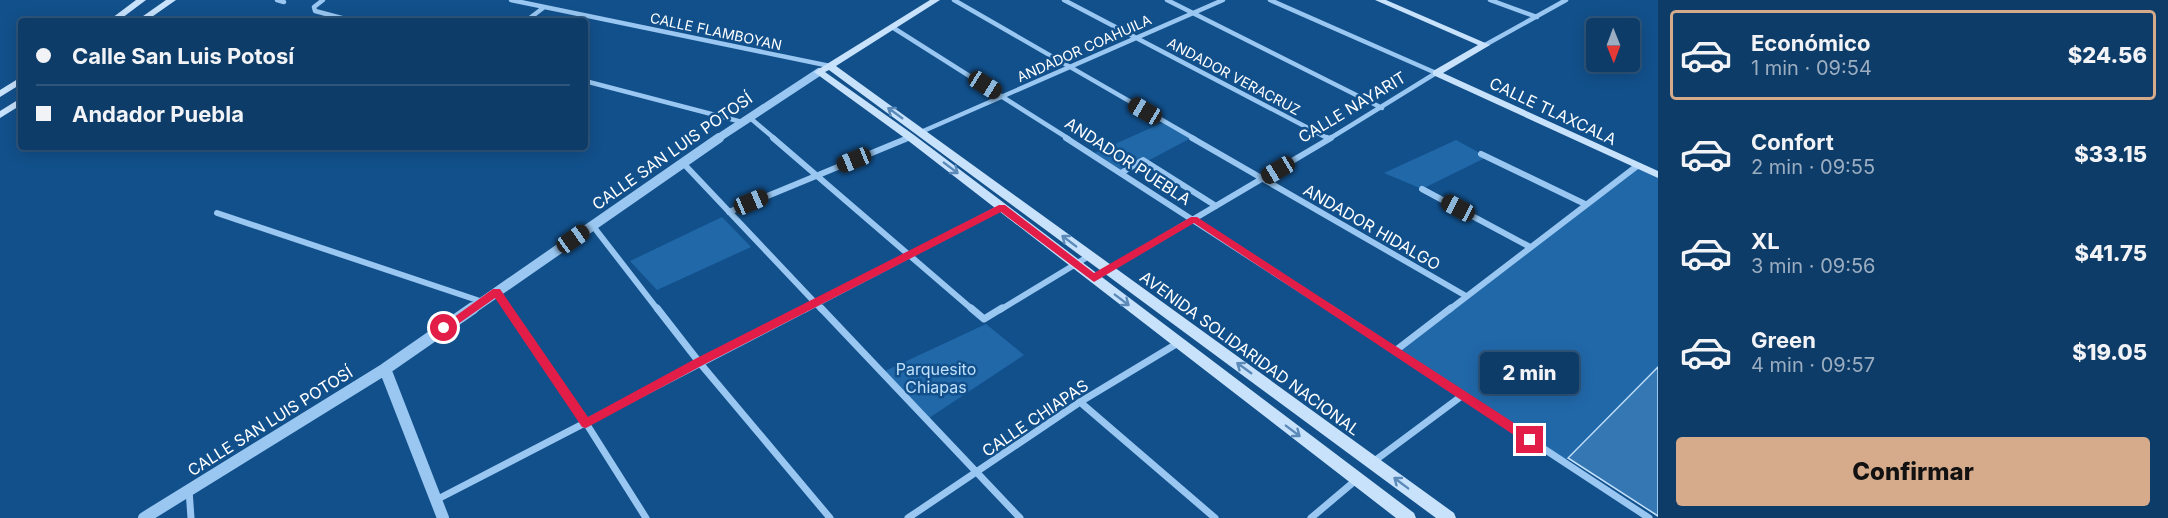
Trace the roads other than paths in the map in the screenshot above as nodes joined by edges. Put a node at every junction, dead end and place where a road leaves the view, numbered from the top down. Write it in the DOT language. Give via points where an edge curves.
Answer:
graph roads {
  1 [pos="142,0"];
  2 [pos="172,0"];
  3 [pos="278,0"];
  4 [pos="323,0"];
  5 [pos="511,0"];
  6 [pos="936,0"];
  7 [pos="954,0"];
  8 [pos="1064,0"];
  9 [pos="1167,0"];
  10 [pos="1223,0"];
  11 [pos="1270,0"];
  12 [pos="1379,0"];
  13 [pos="1490,0"];
  14 [pos="1566,0"];
  15 [pos="284,2"];
  16 [pos="543,8"];
  17 [pos="1193,13"];
  18 [pos="1537,17"];
  19 [pos="116,18"];
  20 [pos="145,18"];
  21 [pos="342,18"];
  22 [pos="530,18"];
  23 [pos="892,27"];
  24 [pos="1136,38"];
  25 [pos="1485,45"];
  26 [pos="819,67"];
  27 [pos="1071,68"];
  28 [pos="1436,73"];
  29 [pos="18,82"];
  30 [pos="588,82"];
  31 [pos="0,94"];
  32 [pos="1004,96"];
  33 [pos="18,103"];
  34 [pos="1382,108"];
  35 [pos="0,115"];
  36 [pos="746,120"];
  37 [pos="916,135"];
  38 [pos="1329,139"];
  39 [pos="1481,154"];
  40 [pos="683,163"];
  41 [pos="1636,165"];
  42 [pos="1121,173"];
  43 [pos="817,175"];
  44 [pos="1658,175"];
  45 [pos="1261,180"];
  46 [pos="1422,189"];
  47 [pos="1586,204"];
  48 [pos="1216,206"];
  49 [pos="1002,207"];
  50 [pos="729,212"];
  51 [pos="217,213"];
  52 [pos="1194,219"];
  53 [pos="593,225"];
  54 [pos="1530,247"];
  55 [pos="910,255"];
  56 [pos="1089,256"];
  57 [pos="1076,264"];
  58 [pos="1108,270"];
  59 [pos="1094,278"];
  60 [pos="497,292"];
  61 [pos="1466,296"];
  62 [pos="483,302"];
  63 [pos="815,303"];
  64 [pos="1178,343"];
  65 [pos="1395,351"];
  66 [pos="699,362"];
  67 [pos="386,369"];
  68 [pos="1463,395"];
  69 [pos="1080,402"];
  70 [pos="586,423"];
  71 [pos="1373,462"];
  72 [pos="975,473"];
  73 [pos="1356,479"];
  74 [pos="189,490"];
  75 [pos="436,500"];
  76 [pos="144,518"];
  77 [pos="191,518"];
  78 [pos="443,518"];
  79 [pos="646,518"];
  80 [pos="830,518"];
  81 [pos="908,518"];
  82 [pos="1020,518"];
  83 [pos="1215,518"];
  84 [pos="1311,518"];
  85 [pos="1408,518"];
  86 [pos="1448,518"];
  87 [pos="1649,518"];
  1 -- 19 [label="main road"];
  2 -- 20 [label="main road"];
  3 -- 15 [label="street"];
  4 -- 21 [label="street" via="314,7 315,11"];
  5 -- 16 [label="street, CALLE FLAMBOYAN"];
  6 -- 23 [label="main road, CALLE SAN LUIS POTOSÍ"];
  7 -- 27 [label="street, ANDADOR HIDALGO"];
  8 -- 24 [label="street, ANDADOR VERACRUZ"];
  9 -- 17 [label="street"];
  10 -- 17 [label="street, ANDADOR COAHUILA"];
  11 -- 28 [label="street"];
  12 -- 25 [label="main road"];
  13 -- 18 [label="street"];
  14 -- 18 [label="street, CALLE NAYARIT"];
  16 -- 22 [label="street"];
  16 -- 26 [label="street, CALLE FLAMBOYAN"];
  17 -- 24 [label="street, ANDADOR COAHUILA"];
  17 -- 34 [label="street"];
  18 -- 25 [label="street, CALLE NAYARIT"];
  23 -- 26 [label="main road, CALLE SAN LUIS POTOSÍ"];
  23 -- 32 [label="street, ANDADOR PUEBLA"];
  24 -- 27 [label="street, ANDADOR COAHUILA"];
  24 -- 38 [label="street, ANDADOR VERACRUZ"];
  25 -- 28 [label="main road, CALLE NAYARIT"];
  26 -- 36 [label="street, CALLE SAN LUIS POTOSÍ"];
  26 -- 37 [label="main road, AVENIDA SOLIDARIDAD NACIONAL"];
  27 -- 32 [label="street, ANDADOR COAHUILA"];
  27 -- 45 [label="street, ANDADOR HIDALGO"];
  28 -- 34 [label="street, CALLE NAYARIT"];
  28 -- 41 [label="main road, CALLE TLAXCALA"];
  29 -- 31 [label="main road"];
  30 -- 36 [label="street"];
  32 -- 37 [label="street, ANDADOR COAHUILA"];
  32 -- 42 [label="street, ANDADOR PUEBLA"];
  33 -- 35 [label="main road"];
  34 -- 38 [label="street, CALLE NAYARIT"];
  36 -- 40 [label="street, CALLE SAN LUIS POTOSÍ"];
  36 -- 43 [label="street"];
  37 -- 43 [label="street, ANDADOR COAHUILA"];
  37 -- 49 [label="main road, AVENIDA SOLIDARIDAD NACIONAL, one-way"];
  56 -- 37 [label="main road, AVENIDA SOLIDARIDAD NACIONAL, one-way"];
  38 -- 45 [label="street, CALLE NAYARIT"];
  39 -- 47 [label="street"];
  40 -- 50 [label="street"];
  40 -- 53 [label="street, CALLE SAN LUIS POTOSÍ"];
  41 -- 44 [label="main road, CALLE TLAXCALA"];
  41 -- 47 [label="street"];
  42 -- 48 [label="street" via="1143,160"];
  42 -- 52 [label="street, ANDADOR PUEBLA"];
  43 -- 50 [label="street, ANDADOR COAHUILA"];
  43 -- 55 [label="street"];
  45 -- 48 [label="street, CALLE NAYARIT"];
  45 -- 61 [label="street, ANDADOR HIDALGO"];
  46 -- 54 [label="street"];
  47 -- 54 [label="street"];
  48 -- 52 [label="street, CALLE NAYARIT"];
  49 -- 55 [label="street"];
  49 -- 57 [label="main road, AVENIDA SOLIDARIDAD NACIONAL"];
  50 -- 63 [label="street"];
  51 -- 62 [label="street"];
  52 -- 58 [label="street, CALLE NAYARIT"];
  52 -- 65 [label="street, ANDADOR PUEBLA"];
  53 -- 60 [label="street, CALLE SAN LUIS POTOSÍ"];
  53 -- 66 [label="street"];
  54 -- 61 [label="street"];
  55 -- 57 [label="street" via="984,319"];
  55 -- 63 [label="street"];
  56 -- 57 [label="street"];
  56 -- 58 [label="main road, AVENIDA SOLIDARIDAD NACIONAL"];
  57 -- 59 [label="main road, AVENIDA SOLIDARIDAD NACIONAL"];
  58 -- 59 [label="street, CALLE NAYARIT"];
  71 -- 58 [label="main road, AVENIDA SOLIDARIDAD NACIONAL, one-way"];
  59 -- 64 [label="main road, AVENIDA SOLIDARIDAD NACIONAL, one-way"];
  60 -- 62 [label="street, CALLE SAN LUIS POTOSÍ"];
  60 -- 70 [label="street"];
  61 -- 65 [label="street"];
  62 -- 67 [label="street, CALLE SAN LUIS POTOSÍ"];
  63 -- 66 [label="street"];
  63 -- 72 [label="street"];
  64 -- 69 [label="street, CALLE CHIAPAS"];
  64 -- 73 [label="main road, AVENIDA SOLIDARIDAD NACIONAL, one-way"];
  65 -- 68 [label="street, ANDADOR PUEBLA"];
  66 -- 70 [label="street"];
  66 -- 80 [label="street"];
  67 -- 74 [label="street, CALLE SAN LUIS POTOSÍ"];
  67 -- 75 [label="street"];
  68 -- 71 [label="street"];
  68 -- 87 [label="street, ANDADOR PUEBLA"];
  69 -- 72 [label="street, CALLE CHIAPAS"];
  69 -- 83 [label="street"];
  70 -- 75 [label="street"];
  70 -- 79 [label="street"];
  86 -- 71 [label="main road, AVENIDA SOLIDARIDAD NACIONAL, one-way"];
  72 -- 81 [label="street, CALLE CHIAPAS"];
  72 -- 82 [label="street"];
  73 -- 84 [label="street"];
  73 -- 85 [label="main road, AVENIDA SOLIDARIDAD NACIONAL"];
  74 -- 76 [label="street, CALLE SAN LUIS POTOSÍ"];
  74 -- 77 [label="street"];
  75 -- 78 [label="street"];
}
